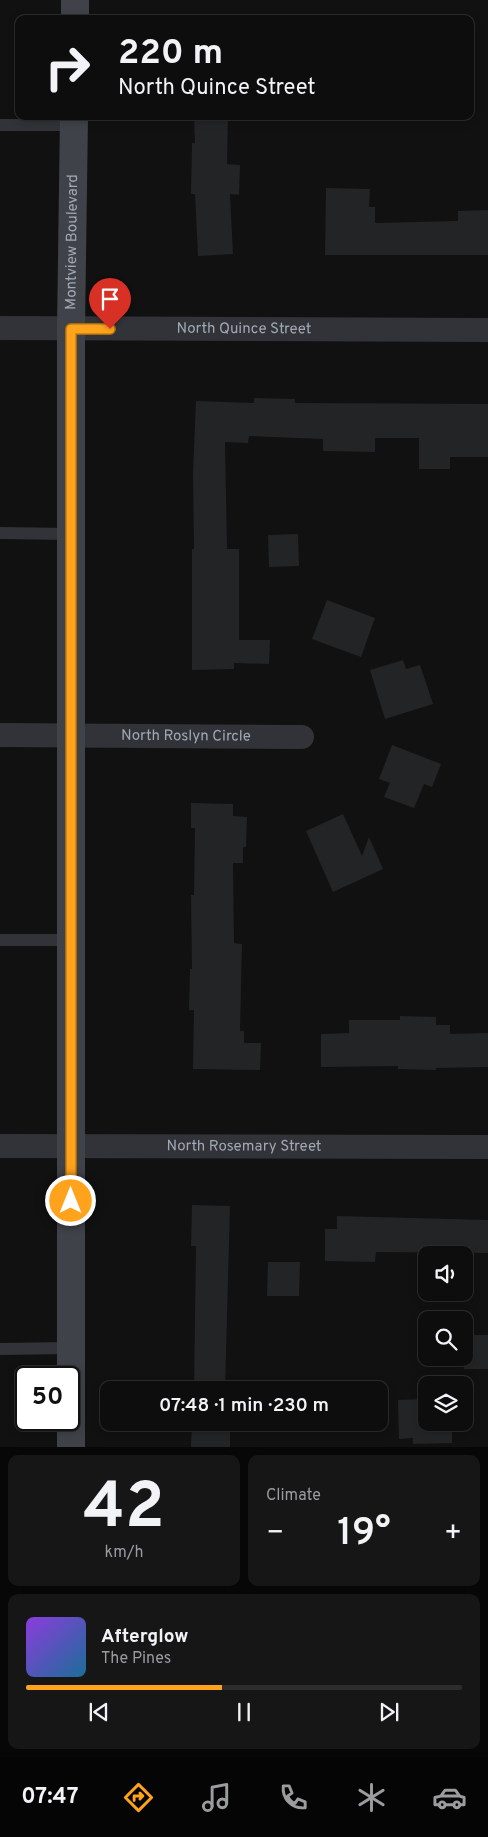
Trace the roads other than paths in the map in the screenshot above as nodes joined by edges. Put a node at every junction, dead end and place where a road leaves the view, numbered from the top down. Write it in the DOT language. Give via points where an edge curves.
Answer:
graph roads {
  1 [pos="75,0"];
  2 [pos="75,15"];
  3 [pos="74,121"];
  4 [pos="0,126"];
  5 [pos="0,328"];
  6 [pos="71,329"];
  7 [pos="488,330"];
  8 [pos="0,534"];
  9 [pos="71,534"];
  10 [pos="0,735"];
  11 [pos="70,735"];
  12 [pos="302,738"];
  13 [pos="0,940"];
  14 [pos="71,940"];
  15 [pos="0,1146"];
  16 [pos="71,1146"];
  17 [pos="488,1147"];
  18 [pos="71,1348"];
  19 [pos="0,1349"];
  20 [pos="71,1447"];
  1 -- 2 [label="main road"];
  3 -- 4 [label="lane"];
  3 -- 6 [label="main road, Montview Boulevard"];
  5 -- 6 [label="street, North Quince Street"];
  6 -- 7 [label="street, North Quince Street"];
  6 -- 9 [label="main road, Montview Boulevard"];
  8 -- 9 [label="lane"];
  9 -- 11 [label="main road, Montview Boulevard"];
  10 -- 11 [label="street, North Roslyn Circle"];
  11 -- 12 [label="street, North Roslyn Circle"];
  11 -- 14 [label="main road, Montview Boulevard"];
  13 -- 14 [label="lane"];
  14 -- 16 [label="main road, Montview Boulevard"];
  15 -- 16 [label="street, North Rosemary Street"];
  16 -- 17 [label="street, North Rosemary Street"];
  16 -- 18 [label="main road, Montview Boulevard"];
  18 -- 19 [label="lane"];
  18 -- 20 [label="main road, Montview Boulevard"];
}
